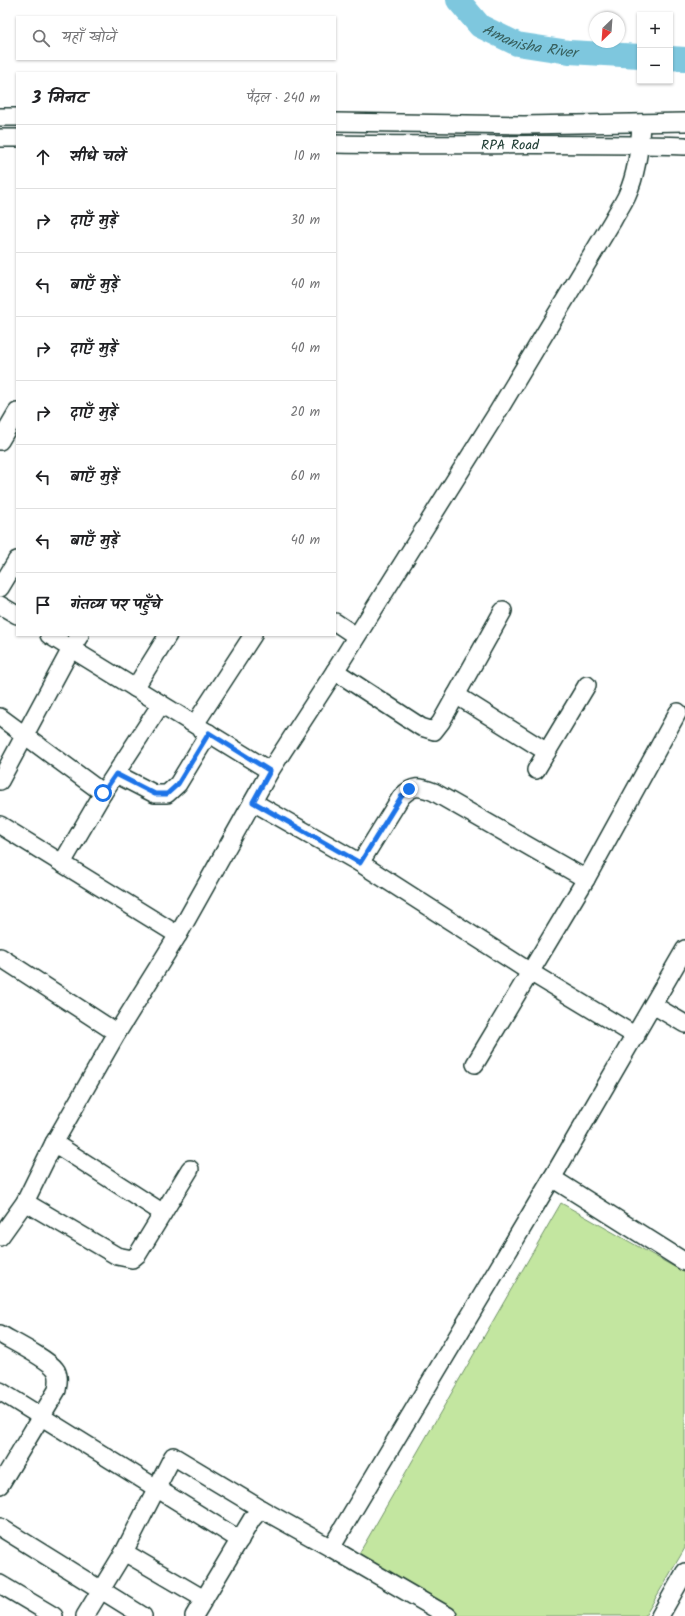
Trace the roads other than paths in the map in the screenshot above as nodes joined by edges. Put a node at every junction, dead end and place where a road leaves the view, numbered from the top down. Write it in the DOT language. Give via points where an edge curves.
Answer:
graph roads {
  1 [pos="0,117"];
  2 [pos="16,117"];
  3 [pos="336,122"];
  4 [pos="685,122"];
  5 [pos="641,123"];
  6 [pos="0,138"];
  7 [pos="16,138"];
  8 [pos="336,144"];
  9 [pos="640,145"];
  10 [pos="685,146"];
  11 [pos="16,414"];
  12 [pos="0,441"];
  13 [pos="16,562"];
  14 [pos="0,588"];
  15 [pos="0,605"];
  16 [pos="503,612"];
  17 [pos="16,614"];
  18 [pos="336,623"];
  19 [pos="53,636"];
  20 [pos="167,636"];
  21 [pos="252,636"];
  22 [pos="356,636"];
  23 [pos="76,642"];
  24 [pos="335,672"];
  25 [pos="587,685"];
  26 [pos="135,688"];
  27 [pos="456,695"];
  28 [pos="161,704"];
  29 [pos="678,712"];
  30 [pos="0,717"];
  31 [pos="202,728"];
  32 [pos="25,735"];
  33 [pos="547,752"];
  34 [pos="536,770"];
  35 [pos="270,771"];
  36 [pos="116,774"];
  37 [pos="0,781"];
  38 [pos="103,793"];
  39 [pos="253,802"];
  40 [pos="0,825"];
  41 [pos="62,863"];
  42 [pos="360,863"];
  43 [pos="586,880"];
  44 [pos="178,935"];
  45 [pos="685,949"];
  46 [pos="0,957"];
  47 [pos="530,972"];
  48 [pos="653,1005"];
  49 [pos="685,1024"];
  50 [pos="117,1033"];
  51 [pos="636,1036"];
  52 [pos="475,1064"];
  53 [pos="54,1143"];
  54 [pos="190,1169"];
  55 [pos="552,1178"];
  56 [pos="25,1202"];
  57 [pos="163,1213"];
  58 [pos="0,1237"];
  59 [pos="685,1262"];
  60 [pos="0,1334"];
  61 [pos="0,1391"];
  62 [pos="41,1416"];
  63 [pos="1,1480"];
  64 [pos="156,1488"];
  65 [pos="261,1509"];
  66 [pos="0,1527"];
  67 [pos="240,1540"];
  68 [pos="331,1548"];
  69 [pos="124,1552"];
  70 [pos="685,1572"];
  71 [pos="0,1584"];
  72 [pos="101,1590"];
  73 [pos="204,1599"];
  74 [pos="54,1616"];
  75 [pos="85,1616"];
  76 [pos="143,1616"];
  77 [pos="194,1616"];
  78 [pos="448,1616"];
  79 [pos="660,1616"];
  1 -- 2 [label="street"];
  3 -- 5 [label="street" via="524,125"];
  4 -- 5 [label="street"];
  5 -- 9 [label="street"];
  6 -- 7 [label="street"];
  8 -- 9 [label="street, RPA Road"];
  9 -- 10 [label="street, RPA Road"];
  9 -- 22 [label="street" via="627,195 613,220 497,413"];
  11 -- 12 [label="street"];
  13 -- 14 [label="street"];
  15 -- 17 [label="street"];
  16 -- 27 [label="street"];
  18 -- 22 [label="street"];
  19 -- 23 [label="street"];
  20 -- 26 [label="street"];
  21 -- 31 [label="street"];
  22 -- 24 [label="street"];
  23 -- 26 [label="street"];
  23 -- 32 [label="street"];
  24 -- 27 [label="street" via="421,727 434,731"];
  24 -- 35 [label="street"];
  25 -- 33 [label="street"];
  26 -- 28 [label="street"];
  27 -- 33 [label="street"];
  28 -- 31 [label="street"];
  28 -- 36 [label="street"];
  29 -- 43 [label="street"];
  30 -- 32 [label="street"];
  31 -- 35 [label="street"];
  31 -- 36 [label="street" via="178,784 167,794 155,794"];
  32 -- 37 [label="street"];
  32 -- 38 [label="street"];
  33 -- 34 [label="street"];
  35 -- 39 [label="street"];
  36 -- 38 [label="street"];
  38 -- 41 [label="street"];
  39 -- 42 [label="street"];
  39 -- 44 [label="street"];
  40 -- 41 [label="street"];
  41 -- 44 [label="street"];
  42 -- 43 [label="street" via="401,797 409,789 420,787 434,792"];
  42 -- 47 [label="street"];
  43 -- 47 [label="street"];
  44 -- 50 [label="street"];
  45 -- 48 [label="street"];
  46 -- 50 [label="street"];
  47 -- 51 [label="street"];
  47 -- 52 [label="street"];
  48 -- 49 [label="street"];
  48 -- 51 [label="street"];
  50 -- 53 [label="street"];
  51 -- 55 [label="street"];
  53 -- 56 [label="street"];
  53 -- 57 [label="street"];
  54 -- 57 [label="street"];
  55 -- 59 [label="street"];
  55 -- 68 [label="street"];
  56 -- 57 [label="street" via="126,1259 132,1259 138,1254"];
  56 -- 58 [label="street"];
  60 -- 62 [label="street" via="56,1370 59,1380 57,1390"];
  61 -- 62 [label="street"];
  62 -- 63 [label="street"];
  62 -- 64 [label="street"];
  64 -- 65 [label="street" via="173,1456"];
  64 -- 67 [label="street"];
  64 -- 69 [label="street"];
  65 -- 67 [label="street"];
  65 -- 68 [label="street"];
  66 -- 72 [label="street"];
  67 -- 73 [label="street"];
  68 -- 78 [label="street"];
  69 -- 72 [label="street"];
  69 -- 73 [label="street"];
  70 -- 79 [label="street"];
  71 -- 74 [label="street"];
  72 -- 75 [label="street"];
  72 -- 76 [label="street"];
  73 -- 77 [label="street"];
}
